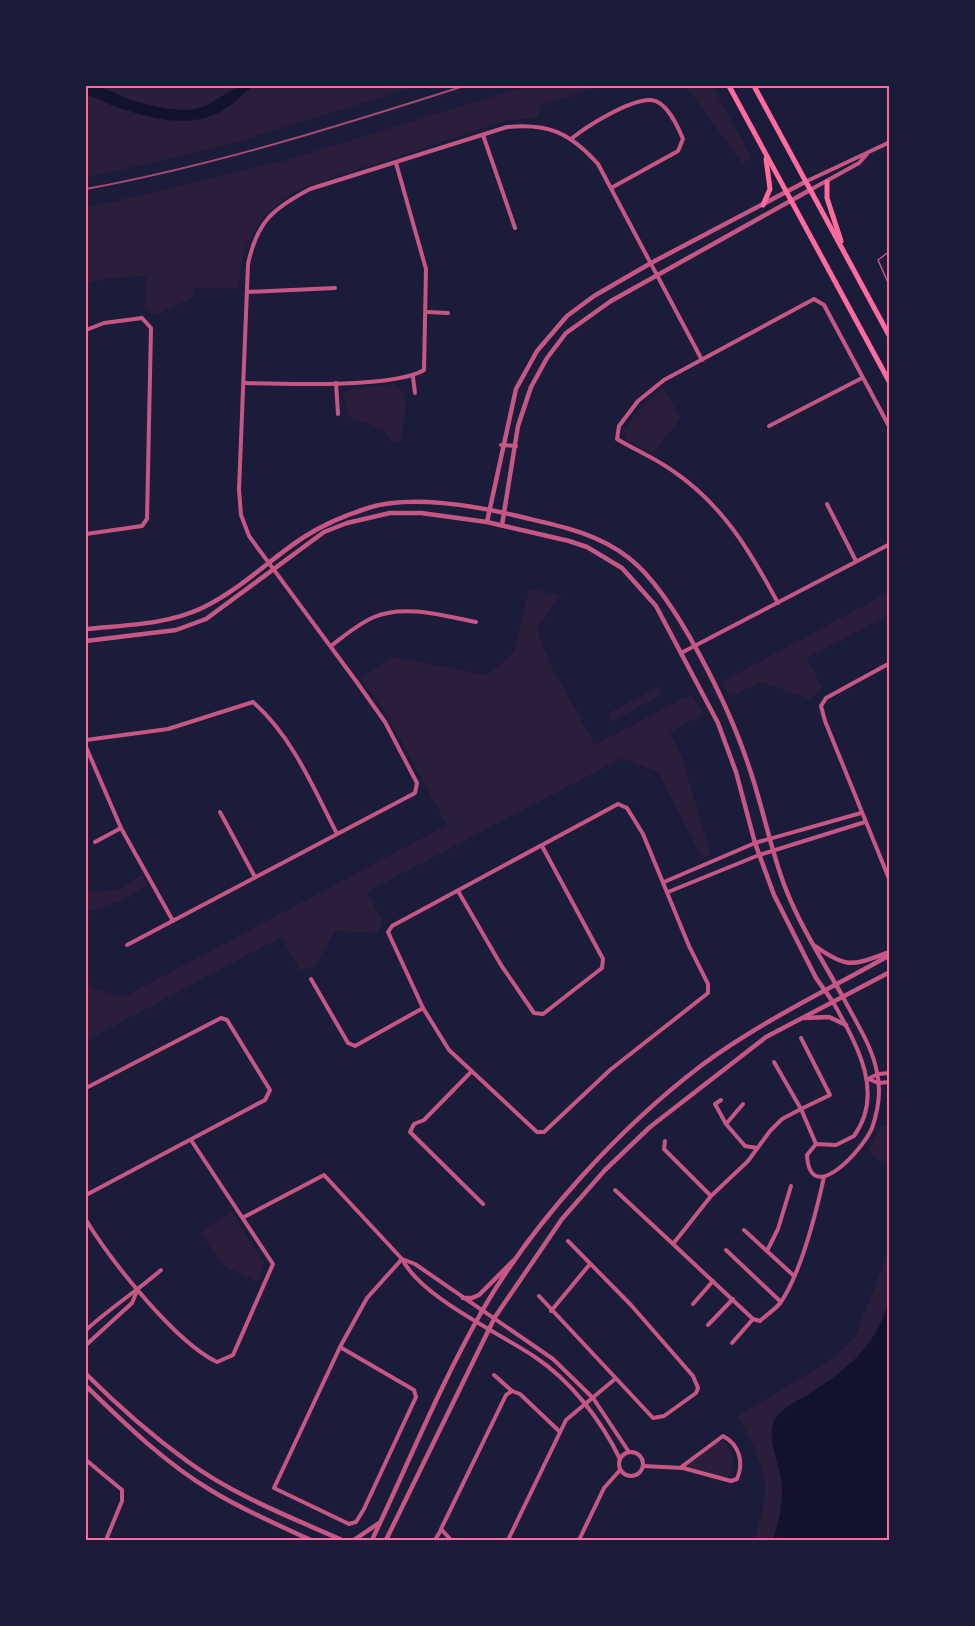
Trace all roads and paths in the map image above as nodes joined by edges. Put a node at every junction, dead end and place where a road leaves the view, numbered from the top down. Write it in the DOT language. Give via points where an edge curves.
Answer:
graph roads {
  1 [pos="729,86"];
  2 [pos="754,86"];
  3 [pos="483,135"];
  4 [pos="571,139"];
  5 [pos="890,142"];
  6 [pos="765,151"];
  7 [pos="867,154"];
  8 [pos="396,163"];
  9 [pos="805,182"];
  10 [pos="826,182"];
  11 [pos="611,188"];
  12 [pos="810,190"];
  13 [pos="787,192"];
  14 [pos="792,201"];
  15 [pos="763,205"];
  16 [pos="515,228"];
  17 [pos="890,251"];
  18 [pos="848,260"];
  19 [pos="651,263"];
  20 [pos="657,275"];
  21 [pos="890,287"];
  22 [pos="335,288"];
  23 [pos="247,292"];
  24 [pos="427,312"];
  25 [pos="448,313"];
  26 [pos="86,330"];
  27 [pos="890,337"];
  28 [pos="702,360"];
  29 [pos="413,377"];
  30 [pos="862,378"];
  31 [pos="245,383"];
  32 [pos="336,383"];
  33 [pos="890,383"];
  34 [pos="415,393"];
  35 [pos="338,414"];
  36 [pos="769,426"];
  37 [pos="890,428"];
  38 [pos="501,445"];
  39 [pos="516,446"];
  40 [pos="422,503"];
  41 [pos="827,504"];
  42 [pos="490,510"];
  43 [pos="421,513"];
  44 [pos="504,513"];
  45 [pos="486,522"];
  46 [pos="502,525"];
  47 [pos="86,534"];
  48 [pos="890,544"];
  49 [pos="856,561"];
  50 [pos="268,564"];
  51 [pos="273,571"];
  52 [pos="778,603"];
  53 [pos="476,622"];
  54 [pos="86,629"];
  55 [pos="86,641"];
  56 [pos="331,646"];
  57 [pos="694,647"];
  58 [pos="681,653"];
  59 [pos="890,663"];
  60 [pos="86,740"];
  61 [pos="86,747"];
  62 [pos="220,812"];
  63 [pos="861,813"];
  64 [pos="865,822"];
  65 [pos="121,828"];
  66 [pos="337,834"];
  67 [pos="770,841"];
  68 [pos="95,842"];
  69 [pos="755,843"];
  70 [pos="542,846"];
  71 [pos="772,850"];
  72 [pos="759,855"];
  73 [pos="255,877"];
  74 [pos="890,881"];
  75 [pos="664,882"];
  76 [pos="458,891"];
  77 [pos="668,892"];
  78 [pos="173,921"];
  79 [pos="813,944"];
  80 [pos="127,945"];
  81 [pos="890,954"];
  82 [pos="890,972"];
  83 [pos="311,979"];
  84 [pos="837,985"];
  85 [pos="825,991"];
  86 [pos="843,997"];
  87 [pos="833,1002"];
  88 [pos="423,1008"];
  89 [pos="801,1018"];
  90 [pos="846,1025"];
  91 [pos="801,1038"];
  92 [pos="774,1062"];
  93 [pos="471,1073"];
  94 [pos="890,1073"];
  95 [pos="878,1074"];
  96 [pos="868,1079"];
  97 [pos="890,1082"];
  98 [pos="878,1083"];
  99 [pos="86,1088"];
  100 [pos="721,1100"];
  101 [pos="743,1104"];
  102 [pos="801,1109"];
  103 [pos="726,1124"];
  104 [pos="191,1140"];
  105 [pos="665,1140"];
  106 [pos="816,1144"];
  107 [pos="758,1148"];
  108 [pos="824,1177"];
  109 [pos="791,1186"];
  110 [pos="615,1190"];
  111 [pos="86,1196"];
  112 [pos="711,1196"];
  113 [pos="483,1203"];
  114 [pos="244,1217"];
  115 [pos="86,1220"];
  116 [pos="744,1230"];
  117 [pos="568,1241"];
  118 [pos="673,1244"];
  119 [pos="726,1250"];
  120 [pos="767,1251"];
  121 [pos="521,1253"];
  122 [pos="402,1259"];
  123 [pos="590,1264"];
  124 [pos="161,1270"];
  125 [pos="793,1275"];
  126 [pos="713,1281"];
  127 [pos="137,1290"];
  128 [pos="538,1296"];
  129 [pos="463,1298"];
  130 [pos="733,1299"];
  131 [pos="781,1302"];
  132 [pos="693,1304"];
  133 [pos="483,1311"];
  134 [pos="551,1311"];
  135 [pos="495,1317"];
  136 [pos="753,1319"];
  137 [pos="477,1321"];
  138 [pos="708,1325"];
  139 [pos="489,1329"];
  140 [pos="86,1330"];
  141 [pos="732,1343"];
  142 [pos="86,1345"];
  143 [pos="340,1347"];
  144 [pos="86,1374"];
  145 [pos="494,1375"];
  146 [pos="615,1379"];
  147 [pos="86,1386"];
  148 [pos="512,1391"];
  149 [pos="593,1398"];
  150 [pos="585,1404"];
  151 [pos="559,1431"];
  152 [pos="629,1452"];
  153 [pos="620,1459"];
  154 [pos="86,1460"];
  155 [pos="643,1466"];
  156 [pos="680,1468"];
  157 [pos="620,1470"];
  158 [pos="381,1521"];
  159 [pos="441,1529"];
  160 [pos="388,1539"];
  161 [pos="106,1540"];
  162 [pos="311,1540"];
  163 [pos="342,1540"];
  164 [pos="354,1540"];
  165 [pos="372,1540"];
  166 [pos="435,1540"];
  167 [pos="451,1540"];
  168 [pos="508,1540"];
  169 [pos="579,1540"];
  1 -- 6 [label="main road"];
  2 -- 9 [label="main road"];
  3 -- 4 [label="street" via="529,125"];
  3 -- 8 [label="street"];
  3 -- 16 [label="street"];
  4 -- 11 [label="street" via="598,164"];
  4 -- 11 [label="street" via="593,121 621,109 651,100 662,105 683,139 678,151"];
  5 -- 7 [label="street"];
  6 -- 13 [label="main road"];
  6 -- 15 [label="main road" via="770,189"];
  7 -- 9 [label="street"];
  7 -- 10 [label="street"];
  8 -- 23 [label="street" via="310,189 273,212 254,238"];
  8 -- 24 [label="street" via="422,248"];
  9 -- 12 [label="main road"];
  9 -- 13 [label="street"];
  10 -- 12 [label="street"];
  10 -- 18 [label="main road" via="827,198"];
  11 -- 19 [label="street"];
  12 -- 14 [label="street"];
  12 -- 18 [label="main road"];
  13 -- 14 [label="main road"];
  13 -- 15 [label="street"];
  14 -- 20 [label="street"];
  14 -- 33 [label="main road"];
  15 -- 19 [label="street"];
  17 -- 21 [label="lane" via="878,260"];
  18 -- 27 [label="main road"];
  19 -- 20 [label="street"];
  19 -- 38 [label="street" via="567,316 537,351 516,389"];
  20 -- 28 [label="street"];
  20 -- 39 [label="street" via="588,315 566,333 531,387"];
  22 -- 23 [label="street"];
  23 -- 31 [label="street"];
  24 -- 25 [label="street"];
  24 -- 29 [label="street" via="424,370"];
  26 -- 47 [label="street" via="104,323 142,318 151,328 147,519 142,526"];
  28 -- 30 [label="street" via="814,298 824,305"];
  28 -- 52 [label="street" via="664,380 638,401 620,426 617,439 672,470 716,506 752,554"];
  29 -- 32 [label="street"];
  29 -- 34 [label="street"];
  30 -- 36 [label="street"];
  30 -- 37 [label="street"];
  31 -- 32 [label="street"];
  31 -- 50 [label="street" via="241,515 249,536"];
  32 -- 35 [label="street"];
  38 -- 39 [label="street"];
  38 -- 42 [label="street"];
  39 -- 44 [label="street"];
  40 -- 42 [label="street"];
  40 -- 43 [label="street"];
  40 -- 50 [label="street" via="372,507 332,521"];
  41 -- 49 [label="street"];
  42 -- 44 [label="street"];
  42 -- 45 [label="street"];
  43 -- 45 [label="street"];
  43 -- 51 [label="street" via="390,513 324,532"];
  44 -- 46 [label="street"];
  44 -- 57 [label="street" via="593,535 630,558 668,600"];
  45 -- 46 [label="street"];
  46 -- 58 [label="street" via="587,547 622,568 656,606"];
  48 -- 49 [label="street"];
  49 -- 52 [label="street"];
  50 -- 51 [label="street"];
  50 -- 54 [label="street" via="216,601 174,619"];
  51 -- 55 [label="street" via="206,619 176,630"];
  51 -- 56 [label="street"];
  52 -- 57 [label="street"];
  53 -- 56 [label="street" via="429,613 394,613 375,617"];
  56 -- 66 [label="street" via="384,722 417,783 415,793"];
  57 -- 58 [label="street"];
  57 -- 67 [label="street" via="730,717"];
  58 -- 69 [label="street" via="718,723"];
  59 -- 63 [label="street" via="826,698 821,706"];
  60 -- 66 [label="street" via="168,729 253,702 303,768"];
  61 -- 65 [label="street"];
  62 -- 73 [label="street"];
  63 -- 64 [label="street"];
  63 -- 67 [label="street"];
  64 -- 71 [label="street"];
  64 -- 74 [label="street"];
  65 -- 68 [label="street"];
  65 -- 78 [label="street"];
  66 -- 73 [label="street"];
  67 -- 69 [label="street"];
  67 -- 71 [label="street"];
  69 -- 72 [label="street"];
  69 -- 75 [label="street"];
  70 -- 75 [label="street" via="618,804 627,808 643,834"];
  70 -- 76 [label="street"];
  70 -- 76 [label="street" via="603,959 602,968 543,1014 534,1013"];
  71 -- 72 [label="street"];
  71 -- 79 [label="street" via="786,890"];
  72 -- 77 [label="street"];
  72 -- 85 [label="street" via="793,937"];
  73 -- 78 [label="street"];
  75 -- 77 [label="street"];
  76 -- 88 [label="street" via="392,926 388,932"];
  77 -- 93 [label="street" via="708,984 703,999 637,1047 544,1132 537,1132"];
  78 -- 80 [label="street"];
  79 -- 81 [label="street" via="844,964"];
  79 -- 84 [label="street"];
  81 -- 84 [label="street"];
  82 -- 86 [label="street"];
  83 -- 88 [label="street" via="348,1043 355,1046"];
  84 -- 85 [label="street"];
  84 -- 86 [label="street"];
  85 -- 87 [label="street"];
  85 -- 121 [label="street" via="747,1034 700,1066 640,1116 581,1178"];
  86 -- 87 [label="street"];
  86 -- 95 [label="street"];
  87 -- 89 [label="street"];
  87 -- 90 [label="street"];
  88 -- 93 [label="street" via="449,1050"];
  89 -- 90 [label="street" via="829,1017"];
  89 -- 135 [label="street" via="766,1037 702,1085 605,1170 562,1219"];
  90 -- 96 [label="street"];
  91 -- 102 [label="street" via="830,1095"];
  92 -- 102 [label="street"];
  93 -- 113 [label="street" via="410,1132"];
  94 -- 95 [label="street"];
  95 -- 96 [label="street"];
  95 -- 98 [label="street"];
  96 -- 98 [label="street"];
  96 -- 106 [label="street" via="865,1110 854,1136 836,1144"];
  97 -- 98 [label="street"];
  98 -- 108 [label="street" via="878,1102 869,1133 834,1174"];
  99 -- 104 [label="street" via="216,1020 227,1020 270,1093 265,1100"];
  100 -- 103 [label="street" via="716,1104"];
  101 -- 103 [label="street"];
  102 -- 106 [label="street"];
  102 -- 107 [label="street" via="782,1119"];
  103 -- 107 [label="street" via="745,1146"];
  104 -- 111 [label="street"];
  104 -- 114 [label="street"];
  105 -- 112 [label="street" via="667,1153"];
  106 -- 108 [label="street" via="807,1155 808,1164 814,1174"];
  107 -- 112 [label="street" via="736,1175"];
  108 -- 125 [label="street" via="814,1222"];
  109 -- 120 [label="street"];
  110 -- 118 [label="street"];
  112 -- 118 [label="street"];
  114 -- 122 [label="street" via="324,1175"];
  114 -- 127 [label="street" via="273,1264 233,1355 217,1362 212,1360"];
  115 -- 127 [label="street" via="101,1246"];
  116 -- 120 [label="street"];
  117 -- 123 [label="street"];
  118 -- 126 [label="street"];
  119 -- 131 [label="street"];
  120 -- 125 [label="street"];
  121 -- 129 [label="street" via="479,1295"];
  121 -- 133 [label="street"];
  122 -- 129 [label="street"];
  122 -- 137 [label="street" via="408,1272"];
  122 -- 143 [label="street" via="367,1298"];
  123 -- 134 [label="street"];
  123 -- 146 [label="street" via="664,1342 699,1388 664,1416 653,1418"];
  124 -- 127 [label="street"];
  125 -- 131 [label="street"];
  126 -- 130 [label="street"];
  126 -- 132 [label="street"];
  127 -- 140 [label="street" via="124,1296"];
  127 -- 142 [label="street" via="132,1303"];
  128 -- 134 [label="street"];
  129 -- 133 [label="street"];
  130 -- 136 [label="street"];
  130 -- 138 [label="street"];
  131 -- 136 [label="street" via="760,1321"];
  133 -- 135 [label="street"];
  133 -- 137 [label="street"];
  134 -- 146 [label="street"];
  135 -- 139 [label="street"];
  135 -- 149 [label="street" via="553,1359"];
  136 -- 141 [label="street"];
  137 -- 139 [label="street"];
  137 -- 158 [label="street"];
  139 -- 150 [label="street" via="537,1358"];
  139 -- 160 [label="street"];
  143 -- 143 [label="street" via="274,1488 349,1524 356,1522 364,1509 416,1397 414,1390"];
  144 -- 163 [label="street" via="188,1462 281,1513"];
  145 -- 148 [label="street"];
  146 -- 149 [label="street"];
  147 -- 162 [label="street" via="133,1432 213,1492"];
  148 -- 151 [label="street"];
  148 -- 159 [label="street" via="506,1395"];
  149 -- 150 [label="street"];
  149 -- 152 [label="street"];
  150 -- 151 [label="street"];
  150 -- 153 [label="street"];
  151 -- 168 [label="street"];
  152 -- 153 [label="street"];
  152 -- 155 [label="street" via="640,1455"];
  153 -- 157 [label="street"];
  154 -- 161 [label="street" via="122,1490 122,1501"];
  155 -- 156 [label="street"];
  155 -- 157 [label="street" via="631,1476"];
  156 -- 156 [label="street" via="731,1481 740,1473 741,1456 723,1436"];
  157 -- 169 [label="street" via="604,1488"];
  158 -- 164 [label="street"];
  158 -- 165 [label="street"];
  159 -- 166 [label="street"];
  159 -- 167 [label="street"];
}
